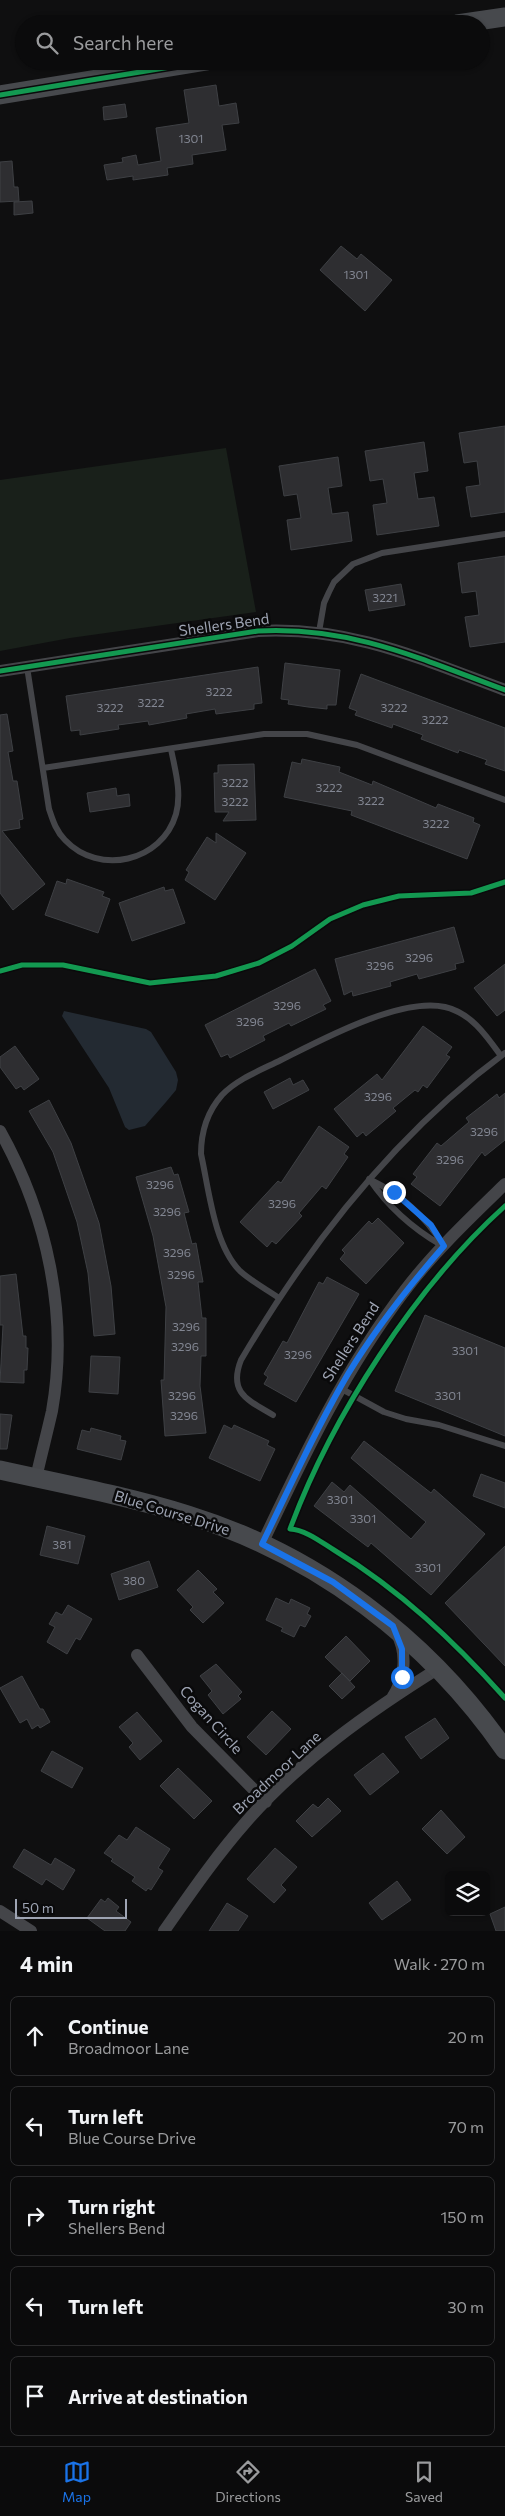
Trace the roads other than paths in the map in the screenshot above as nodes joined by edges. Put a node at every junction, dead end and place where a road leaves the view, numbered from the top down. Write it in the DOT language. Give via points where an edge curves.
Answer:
graph roads {
  1 [pos="505,17"];
  2 [pos="490,19"];
  3 [pos="152,70"];
  4 [pos="0,95"];
  5 [pos="505,534"];
  6 [pos="319,632"];
  7 [pos="27,667"];
  8 [pos="0,672"];
  9 [pos="505,690"];
  10 [pos="171,749"];
  11 [pos="43,768"];
  12 [pos="505,800"];
  13 [pos="503,1054"];
  14 [pos="0,1131"];
  15 [pos="369,1179"];
  16 [pos="505,1184"];
  17 [pos="444,1246"];
  18 [pos="279,1298"];
  19 [pos="340,1388"];
  20 [pos="273,1415"];
  21 [pos="505,1446"];
  22 [pos="0,1470"];
  23 [pos="36,1478"];
  24 [pos="262,1544"];
  25 [pos="393,1626"];
  26 [pos="137,1655"];
  27 [pos="439,1668"];
  28 [pos="390,1700"];
  29 [pos="505,1750"];
  30 [pos="266,1802"];
  31 [pos="0,1911"];
  32 [pos="31,1931"];
  33 [pos="164,1931"];
  1 -- 2 [label="main road"];
  3 -- 4 [label="main road"];
  5 -- 6 [label="lane" via="382,553 353,564 334,582 324,603"];
  6 -- 7 [label="street, Shellers Bend" via="258,631"];
  6 -- 9 [label="street, Shellers Bend" via="380,645"];
  7 -- 8 [label="street, Shellers Bend"];
  7 -- 11 [label="lane"];
  10 -- 11 [label="lane"];
  10 -- 11 [label="lane" via="178,800 173,823 151,849 116,861 86,855 63,839 49,810"];
  10 -- 12 [label="lane" via="264,734 307,734 357,746"];
  13 -- 15 [label="lane" via="434,1113"];
  13 -- 18 [label="lane" via="472,1021 452,1010 429,1005 385,1015 337,1032 246,1078 224,1094 208,1116 201,1142 220,1238 226,1253 242,1272"];
  14 -- 23 [label="street" via="41,1225 52,1275 56,1369 52,1411"];
  15 -- 17 [label="lane" via="385,1202 421,1233"];
  15 -- 17 [label="lane" via="394,1192 431,1225"];
  15 -- 18 [label="lane" via="323,1234"];
  16 -- 17 [label="street, Shellers Bend"];
  17 -- 19 [label="street, Shellers Bend" via="406,1289"];
  18 -- 20 [label="lane" via="242,1360 236,1381 244,1397"];
  19 -- 21 [label="lane" via="384,1412"];
  19 -- 24 [label="street, Shellers Bend"];
  22 -- 23 [label="main road, Blue Course Drive"];
  23 -- 24 [label="main road, Blue Course Drive" via="187,1515"];
  24 -- 25 [label="main road, Blue Course Drive" via="333,1582"];
  25 -- 27 [label="main road, Blue Course Drive"];
  25 -- 28 [label="street, Broadmoor Lane" via="400,1641 403,1663 402,1677"];
  26 -- 30 [label="street, Cogan Circle" via="192,1727"];
  27 -- 28 [label="street, Broadmoor Lane"];
  27 -- 29 [label="main road, Blue Course Drive"];
  28 -- 30 [label="street, Broadmoor Lane" via="330,1744"];
  30 -- 33 [label="street, Broadmoor Lane" via="206,1870"];
  31 -- 32 [label="street"];
}
